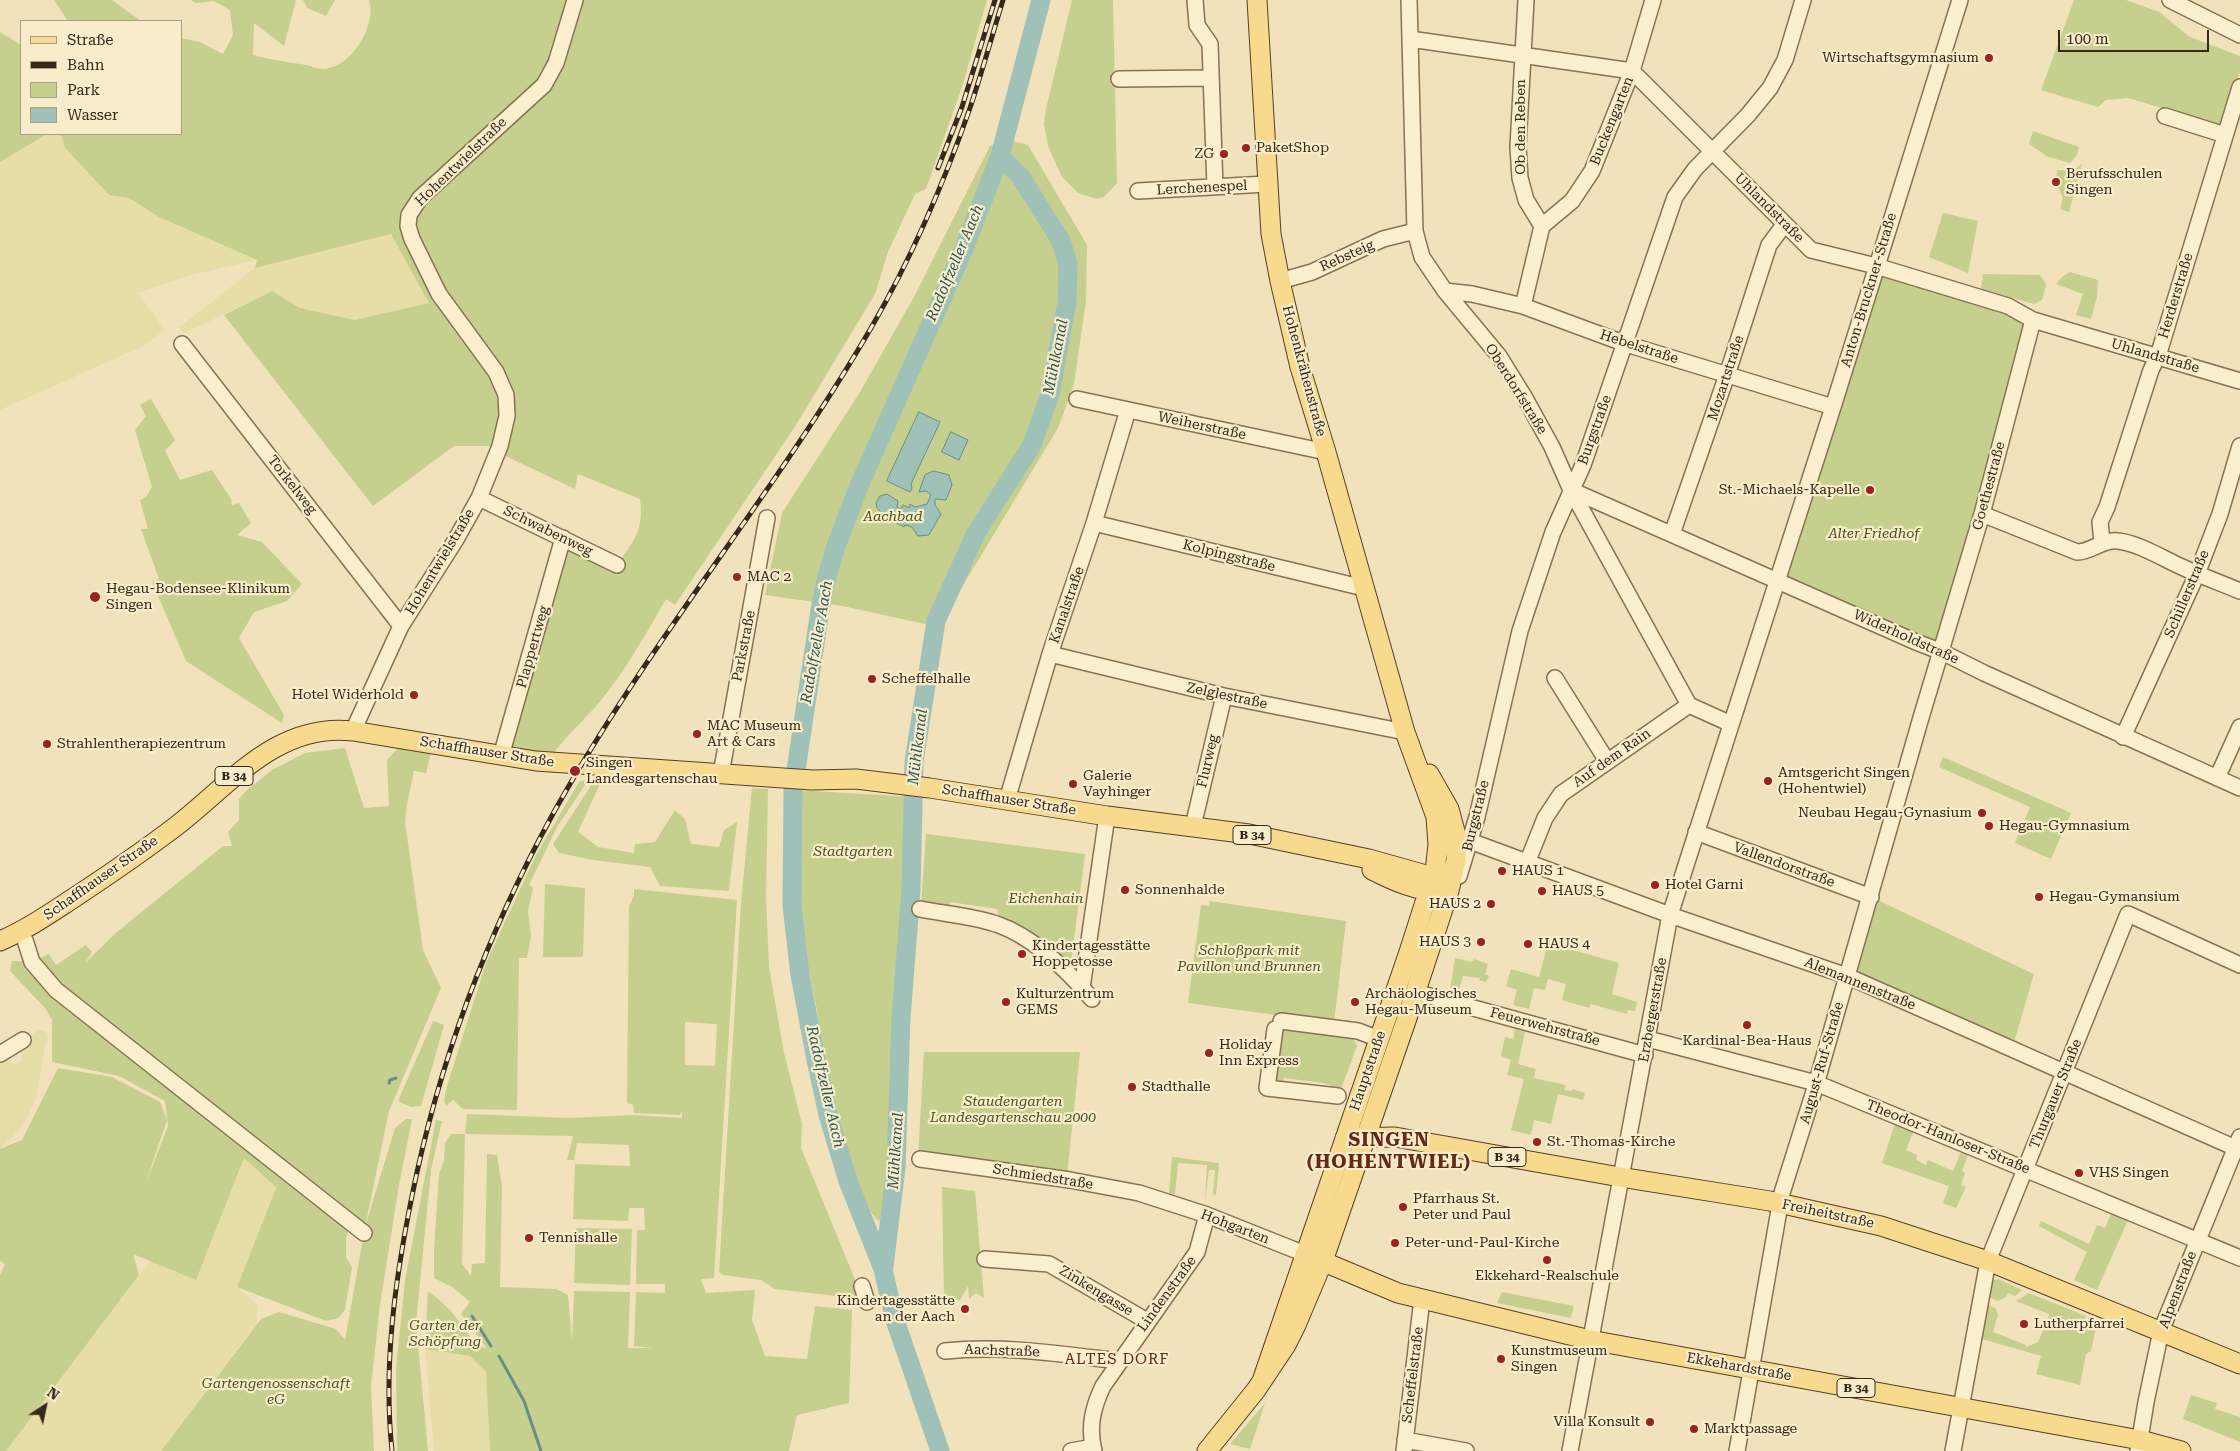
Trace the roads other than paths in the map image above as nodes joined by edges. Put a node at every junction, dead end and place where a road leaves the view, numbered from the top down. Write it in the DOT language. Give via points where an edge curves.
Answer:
graph roads {
  1 [pos="575,0"];
  2 [pos="1195,0"];
  3 [pos="1257,0"];
  4 [pos="1409,0"];
  5 [pos="1526,0"];
  6 [pos="1653,0"];
  7 [pos="1803,0"];
  8 [pos="1960,0"];
  9 [pos="2170,0"];
  10 [pos="2240,35"];
  11 [pos="1410,39"];
  12 [pos="1522,54"];
  13 [pos="1632,71"];
  14 [pos="1210,78"];
  15 [pos="1119,79"];
  16 [pos="2240,87"];
  17 [pos="2166,116"];
  18 [pos="2225,134"];
  19 [pos="1714,151"];
  20 [pos="1267,184"];
  21 [pos="1215,187"];
  22 [pos="1138,191"];
  23 [pos="1784,225"];
  24 [pos="1542,226"];
  25 [pos="1415,232"];
  26 [pos="1876,266"];
  27 [pos="1280,281"];
  28 [pos="1445,290"];
  29 [pos="1523,306"];
  30 [pos="2033,320"];
  31 [pos="182,344"];
  32 [pos="1626,344"];
  33 [pos="2158,356"];
  34 [pos="1727,375"];
  35 [pos="2240,381"];
  36 [pos="1078,399"];
  37 [pos="1833,407"];
  38 [pos="1128,410"];
  39 [pos="2240,446"];
  40 [pos="1326,452"];
  41 [pos="1571,490"];
  42 [pos="479,498"];
  43 [pos="1982,514"];
  44 [pos="767,518"];
  45 [pos="1094,523"];
  46 [pos="1672,534"];
  47 [pos="563,538"];
  48 [pos="2102,542"];
  49 [pos="617,565"];
  50 [pos="2197,574"];
  51 [pos="1778,580"];
  52 [pos="1364,588"];
  53 [pos="2240,591"];
  54 [pos="402,626"];
  55 [pos="1942,652"];
  56 [pos="1050,654"];
  57 [pos="1555,678"];
  58 [pos="1224,696"];
  59 [pos="1689,705"];
  60 [pos="1731,724"];
  61 [pos="2240,727"];
  62 [pos="353,731"];
  63 [pos="1405,732"];
  64 [pos="2123,736"];
  65 [pos="501,756"];
  66 [pos="1607,761"];
  67 [pos="721,774"];
  68 [pos="2217,778"];
  69 [pos="2240,788"];
  70 [pos="1007,800"];
  71 [pos="1107,816"];
  72 [pos="1436,817"];
  73 [pos="1193,826"];
  74 [pos="1696,832"];
  75 [pos="1463,838"];
  76 [pos="1527,863"];
  77 [pos="1430,884"];
  78 [pos="1449,891"];
  79 [pos="1871,896"];
  80 [pos="920,909"];
  81 [pos="1670,915"];
  82 [pos="25,940"];
  83 [pos="0,941"];
  84 [pos="2240,964"];
  85 [pos="1847,976"];
  86 [pos="1415,992"];
  87 [pos="1648,1039"];
  88 [pos="23,1040"];
  89 [pos="1379,1040"];
  90 [pos="0,1054"];
  91 [pos="1645,1055"];
  92 [pos="2064,1071"];
  93 [pos="1816,1083"];
  94 [pos="1338,1096"];
  95 [pos="1377,1108"];
  96 [pos="1366,1136"];
  97 [pos="1395,1137"];
  98 [pos="1345,1138"];
  99 [pos="2238,1145"];
  100 [pos="920,1159"];
  101 [pos="2026,1168"];
  102 [pos="1620,1177"];
  103 [pos="1164,1201"];
  104 [pos="1780,1203"];
  105 [pos="1207,1215"];
  106 [pos="364,1233"];
  107 [pos="2197,1240"];
  108 [pos="1305,1254"];
  109 [pos="2240,1258"];
  110 [pos="985,1259"];
  111 [pos="1323,1261"];
  112 [pos="1988,1261"];
  113 [pos="862,1286"];
  114 [pos="1422,1299"];
  115 [pos="867,1302"];
  116 [pos="1147,1321"];
  117 [pos="2162,1331"];
  118 [pos="1590,1340"];
  119 [pos="946,1350"];
  120 [pos="1119,1361"];
  121 [pos="2240,1364"];
  122 [pos="1750,1369"];
  123 [pos="1263,1378"];
  124 [pos="1962,1407"];
  125 [pos="1404,1446"];
  126 [pos="2139,1446"];
  127 [pos="1093,1449"];
  128 [pos="1071,1451"];
  129 [pos="1206,1451"];
  130 [pos="1466,1451"];
  131 [pos="1570,1451"];
  132 [pos="1737,1451"];
  133 [pos="1954,1451"];
  134 [pos="2181,1451"];
  1 -- 42 [label="street, Hohentwielstraße" via="556,63 544,85 420,198 409,215 412,239 439,294 496,372 506,395 507,416 500,446"];
  2 -- 14 [label="street" via="1197,25 1210,44"];
  3 -- 20 [label="main road, Hohenkrähenstraße"];
  4 -- 11 [label="street, Oberdorfstraße"];
  5 -- 12 [label="street, Ob den Reben"];
  6 -- 13 [label="street, Buckengarten"];
  7 -- 19 [label="street, Burgstraße" via="1785,60 1770,88"];
  8 -- 26 [label="street, Anton-Bruckner-Straße"];
  9 -- 10 [label="street"];
  11 -- 12 [label="street"];
  11 -- 25 [label="street, Oberdorfstraße"];
  12 -- 13 [label="street"];
  12 -- 24 [label="street, Ob den Reben" via="1520,178 1526,200"];
  13 -- 19 [label="street, Uhlandstraße"];
  13 -- 24 [label="street, Buckengarten" via="1592,171 1572,200"];
  14 -- 15 [label="street"];
  14 -- 21 [label="street"];
  16 -- 18 [label="street, Herderstraße"];
  17 -- 18 [label="street"];
  18 -- 33 [label="street, Herderstraße"];
  19 -- 23 [label="street, Uhlandstraße"];
  19 -- 32 [label="street, Burgstraße" via="1695,169 1675,197"];
  20 -- 21 [label="street, Lerchenespel"];
  20 -- 27 [label="main road, Hohenkrähenstraße" via="1270,234"];
  21 -- 22 [label="street, Lerchenespel"];
  23 -- 26 [label="street, Uhlandstraße" via="1811,250"];
  23 -- 34 [label="street, Mozartstraße" via="1769,245"];
  24 -- 29 [label="street"];
  25 -- 27 [label="street, Rebsteig" via="1383,240 1312,272"];
  25 -- 28 [label="street, Oberdorfstraße" via="1422,257"];
  26 -- 30 [label="street, Uhlandstraße" via="2008,306"];
  26 -- 37 [label="street, Anton-Bruckner-Straße"];
  27 -- 40 [label="main road, Hohenkrähenstraße" via="1300,367"];
  28 -- 29 [label="street, Hebelstraße"];
  28 -- 41 [label="street, Oberdorfstraße" via="1504,364 1552,447"];
  29 -- 32 [label="street, Hebelstraße"];
  30 -- 33 [label="street, Uhlandstraße"];
  30 -- 43 [label="street, Goethestraße"];
  31 -- 54 [label="street, Torkelweg"];
  32 -- 34 [label="street, Hebelstraße"];
  32 -- 41 [label="street, Burgstraße"];
  33 -- 35 [label="street, Uhlandstraße"];
  33 -- 48 [label="street, Herderstraße" via="2150,370 2100,522"];
  34 -- 37 [label="street, Hebelstraße"];
  34 -- 46 [label="street, Mozartstraße"];
  36 -- 38 [label="street, Weiherstraße"];
  37 -- 51 [label="street, Anton-Bruckner-Straße"];
  38 -- 40 [label="street, Weiherstraße"];
  38 -- 45 [label="street, Kanalstraße"];
  39 -- 50 [label="street, Schillerstraße" via="2220,514"];
  40 -- 52 [label="main road, Hohenkrähenstraße"];
  41 -- 46 [label="street, Widerholdstraße"];
  41 -- 59 [label="street, Oberdorfstraße"];
  41 -- 75 [label="street, Burgstraße" via="1553,532 1520,631"];
  42 -- 47 [label="street, Schwabenweg"];
  42 -- 54 [label="street, Hohentwielstraße"];
  43 -- 48 [label="street" via="2077,552 2085,552"];
  43 -- 55 [label="street, Goethestraße"];
  44 -- 67 [label="street, Parkstraße"];
  45 -- 52 [label="street, Kolpingstraße"];
  45 -- 56 [label="street, Kanalstraße"];
  46 -- 51 [label="street, Widerholdstraße"];
  47 -- 49 [label="street, Schwabenweg"];
  47 -- 65 [label="street, Plappertweg"];
  48 -- 50 [label="street" via="2118,541"];
  50 -- 53 [label="street"];
  50 -- 64 [label="street, Schillerstraße"];
  51 -- 55 [label="street, Widerholdstraße"];
  51 -- 60 [label="street, Erzbergerstraße"];
  52 -- 63 [label="main road, Hohenkrähenstraße"];
  54 -- 62 [label="street, Hohentwielstraße"];
  55 -- 64 [label="street, Widerholdstraße"];
  55 -- 79 [label="street, August-Ruf-Straße"];
  56 -- 58 [label="street, Zelglestraße"];
  56 -- 70 [label="street, Kanalstraße"];
  57 -- 66 [label="street"];
  58 -- 63 [label="street, Zelglestraße"];
  58 -- 73 [label="street, Flurweg"];
  59 -- 60 [label="street"];
  59 -- 66 [label="street, Auf dem Rain"];
  60 -- 74 [label="street, Erzbergerstraße"];
  61 -- 68 [label="street"];
  62 -- 65 [label="main road, Schaffhauser Straße / B 34"];
  62 -- 83 [label="main road, Schaffhauser Straße / B 34" via="330,730 300,737 265,753 145,849 39,921"];
  63 -- 72 [label="main road, Hohenkrähenstraße"];
  63 -- 75 [label="main road, Hohenkrähenstraße"];
  64 -- 68 [label="street, Widerholdstraße"];
  65 -- 67 [label="main road, Schaffhauser Straße / B 34" via="575,765"];
  66 -- 76 [label="street, Auf dem Rain" via="1558,799 1545,818"];
  67 -- 70 [label="main road, Schaffhauser Straße / B 34" via="812,780 856,779"];
  68 -- 69 [label="street, Widerholdstraße"];
  70 -- 71 [label="main road, Schaffhauser Straße / B 34"];
  71 -- 73 [label="main road, Schaffhauser Straße / B 34"];
  71 -- 80 [label="street" via="1087,993 1037,946 1014,932 998,924"];
  72 -- 75 [label="main road" via="1446,828"];
  72 -- 77 [label="main road, Hohenkrähenstraße" via="1438,845"];
  73 -- 77 [label="main road, Schaffhauser Straße / B 34" via="1369,859"];
  74 -- 79 [label="street, Vallendorstraße"];
  74 -- 81 [label="street, Erzbergerstraße"];
  75 -- 76 [label="street, Alemannenstraße"];
  75 -- 78 [label="main road, Hohenkrähenstraße"];
  76 -- 81 [label="street, Alemannenstraße"];
  77 -- 78 [label="main road, Schaffhauser Straße / B 34"];
  77 -- 89 [label="main road, Hauptstraße"];
  78 -- 86 [label="main road, Hauptstraße"];
  79 -- 85 [label="street, August-Ruf-Straße"];
  81 -- 85 [label="street, Alemannenstraße"];
  81 -- 87 [label="street, Erzbergerstraße"];
  82 -- 106 [label="street" via="32,962 56,990"];
  84 -- 92 [label="street, Thurgauer Straße" via="2128,914"];
  85 -- 92 [label="street, Alemannenstraße"];
  85 -- 93 [label="street, August-Ruf-Straße"];
  86 -- 91 [label="street, Feuerwehrstraße"];
  86 -- 95 [label="main road, Hauptstraße"];
  87 -- 91 [label="street, Erzbergerstraße"];
  87 -- 93 [label="street, Theodor-Hanloser-Straße"];
  88 -- 90 [label="street"];
  89 -- 94 [label="street" via="1358,1031 1278,1025 1267,1088"];
  89 -- 98 [label="main road, Hauptstraße"];
  91 -- 102 [label="street, Erzbergerstraße"];
  92 -- 99 [label="street, Alemannenstraße"];
  92 -- 101 [label="street, Thurgauer Straße"];
  93 -- 101 [label="street, Theodor-Hanloser-Straße"];
  93 -- 104 [label="street, August-Ruf-Straße"];
  95 -- 96 [label="main road, Hauptstraße"];
  95 -- 97 [label="main road" via="1383,1124"];
  96 -- 97 [label="main road, Freiheitstraße / B 34"];
  96 -- 98 [label="main road, Freiheitstraße / B 34"];
  96 -- 111 [label="main road, Hauptstraße"];
  97 -- 102 [label="main road, Freiheitstraße / B 34"];
  98 -- 108 [label="main road, Hauptstraße"];
  99 -- 107 [label="street, Alpenstraße"];
  100 -- 103 [label="street, Schmiedstraße" via="1070,1180"];
  101 -- 107 [label="street, Theodor-Hanloser-Straße"];
  101 -- 112 [label="street, Thurgauer Straße"];
  102 -- 104 [label="main road, Freiheitstraße / B 34"];
  102 -- 118 [label="street, Erzbergerstraße"];
  103 -- 105 [label="street, Hohgarten"];
  104 -- 112 [label="main road, Freiheitstraße / B 34" via="1881,1226"];
  104 -- 122 [label="street, August-Ruf-Straße"];
  105 -- 108 [label="street, Hohgarten"];
  105 -- 116 [label="street, Lindenstraße" via="1197,1252"];
  107 -- 109 [label="street, Theodor-Hanloser-Straße"];
  107 -- 117 [label="street, Alpenstraße"];
  108 -- 111 [label="main road, Ekkehardstraße / B 34"];
  108 -- 123 [label="main road, Hauptstraße"];
  110 -- 116 [label="street, Zinkengasse" via="1049,1264"];
  111 -- 114 [label="main road, Ekkehardstraße / B 34" via="1372,1284"];
  111 -- 123 [label="main road, Hauptstraße" via="1293,1332"];
  112 -- 117 [label="main road, Freiheitstraße / B 34"];
  112 -- 124 [label="street, Thurgauer Straße"];
  113 -- 115 [label="street"];
  114 -- 118 [label="main road, Ekkehardstraße / B 34"];
  114 -- 125 [label="street, Scheffelstraße"];
  116 -- 120 [label="street, Lindenstraße"];
  117 -- 121 [label="main road, Freiheitstraße / B 34"];
  117 -- 126 [label="street, Alpenstraße"];
  118 -- 122 [label="main road, Ekkehardstraße / B 34"];
  118 -- 131 [label="street, Erzbergerstraße"];
  119 -- 120 [label="street, Aachstraße" via="1038,1351"];
  120 -- 127 [label="street, Lindenstraße" via="1096,1401 1090,1423"];
  122 -- 124 [label="main road, Ekkehardstraße / B 34"];
  122 -- 132 [label="street, August-Ruf-Straße"];
  123 -- 129 [label="main road, Hauptstraße"];
  124 -- 126 [label="main road, Ekkehardstraße / B 34"];
  124 -- 133 [label="street, Thurgauer Straße"];
  125 -- 130 [label="street" via="1428,1444"];
  126 -- 134 [label="main road, Ekkehardstraße / B 34"];
  127 -- 128 [label="street"];
}
